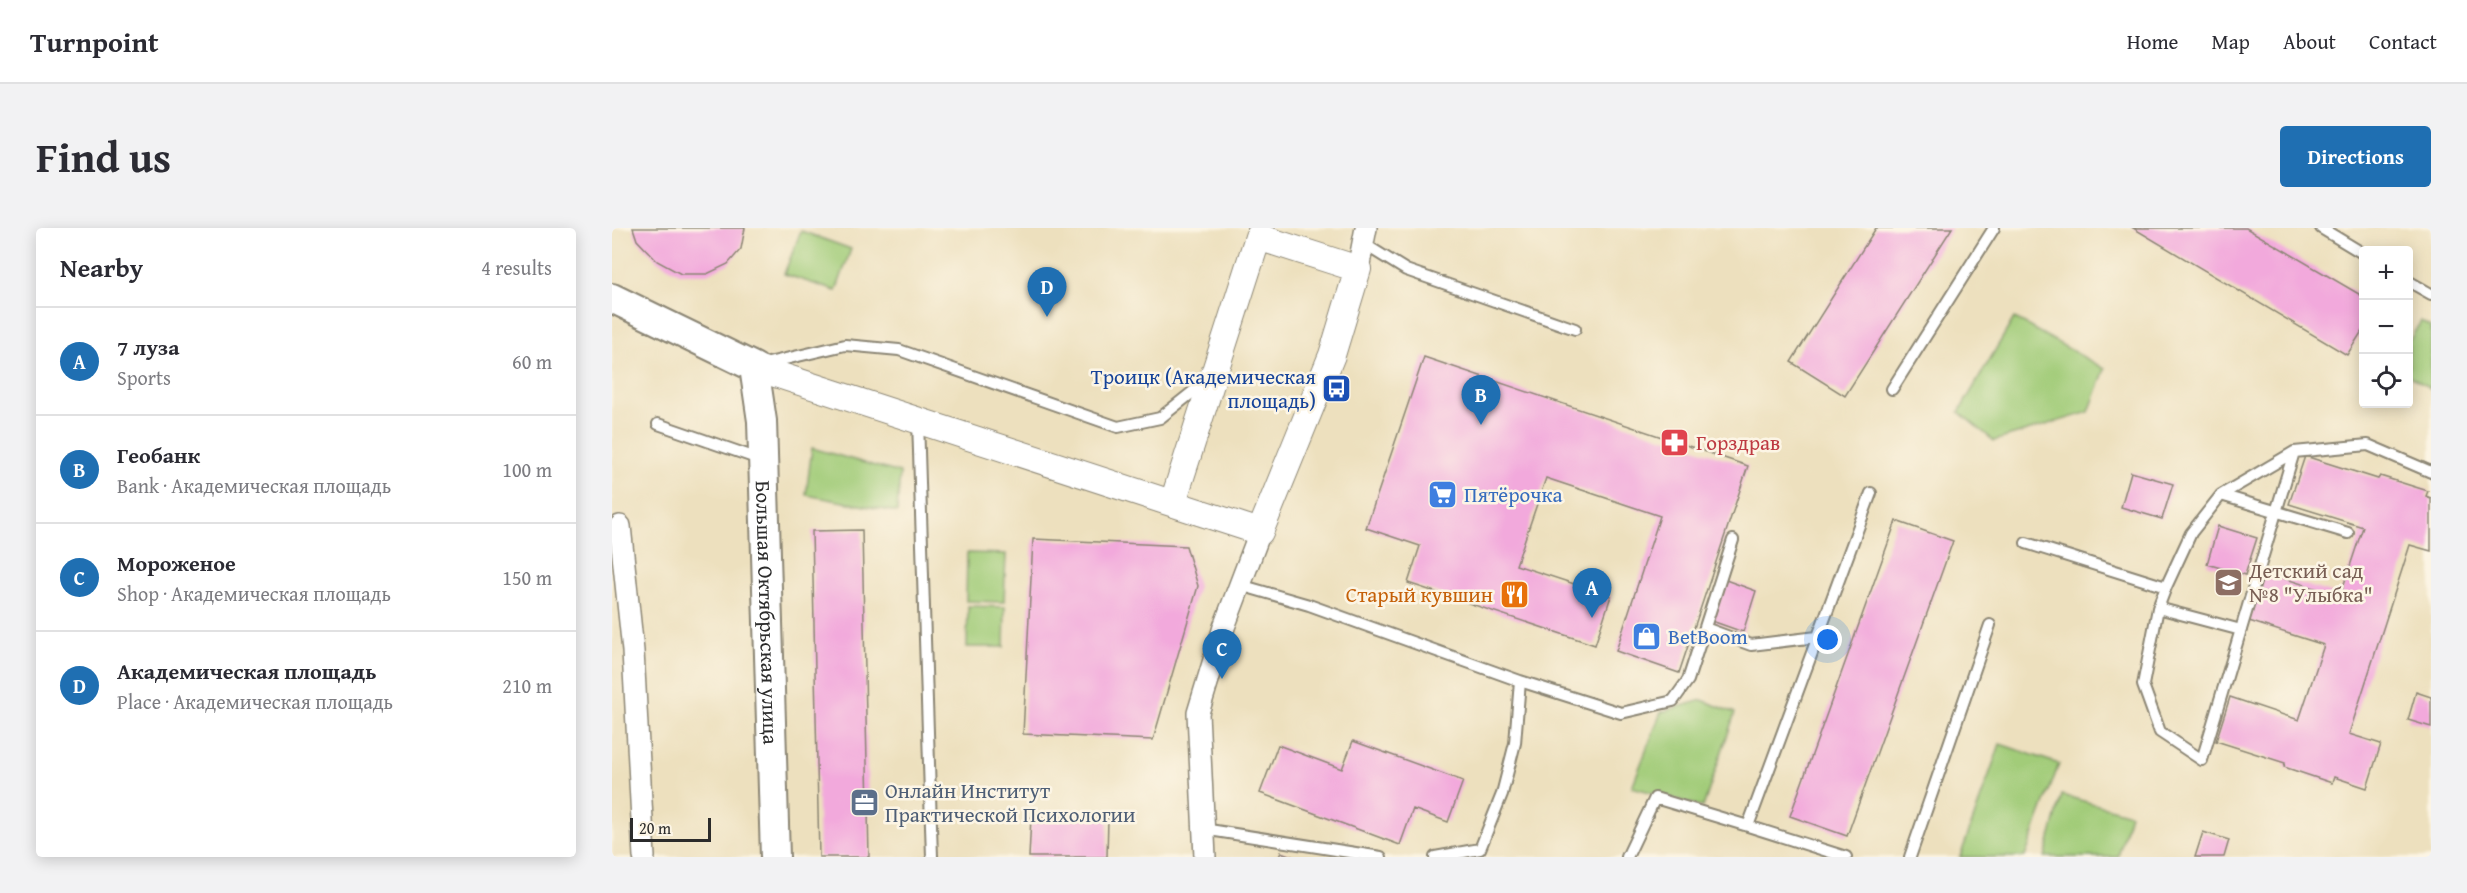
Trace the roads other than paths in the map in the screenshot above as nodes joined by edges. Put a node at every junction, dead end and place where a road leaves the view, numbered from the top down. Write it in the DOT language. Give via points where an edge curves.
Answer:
graph roads {
  1 [pos="1994,228"];
  2 [pos="2321,228"];
  3 [pos="1365,236"];
  4 [pos="2359,251"];
  5 [pos="1358,269"];
  6 [pos="2413,283"];
  7 [pos="2431,294"];
  8 [pos="612,298"];
  9 [pos="1575,329"];
  10 [pos="1224,340"];
  11 [pos="754,367"];
  12 [pos="1892,389"];
  13 [pos="918,420"];
  14 [pos="658,424"];
  15 [pos="2294,452"];
  16 [pos="763,460"];
  17 [pos="2431,472"];
  18 [pos="1870,493"];
  19 [pos="2221,495"];
  20 [pos="1173,502"];
  21 [pos="2276,511"];
  22 [pos="617,521"];
  23 [pos="1260,532"];
  24 [pos="2348,533"];
  25 [pos="1733,540"];
  26 [pos="2026,543"];
  27 [pos="1240,585"];
  28 [pos="2166,587"];
  29 [pos="2158,608"];
  30 [pos="1990,625"];
  31 [pos="1705,628"];
  32 [pos="2241,630"];
  33 [pos="1817,637"];
  34 [pos="1520,681"];
  35 [pos="1748,826"];
  36 [pos="1203,829"];
  37 [pos="644,857"];
  38 [pos="775,857"];
  39 [pos="932,857"];
  40 [pos="1205,857"];
  41 [pos="1381,857"];
  42 [pos="1435,857"];
  43 [pos="1628,857"];
  44 [pos="1846,857"];
  45 [pos="1910,857"];
  1 -- 12 [label="lane"];
  2 -- 4 [label="lane"];
  3 -- 5 [label="street"];
  3 -- 9 [label="lane" via="1406,270"];
  5 -- 10 [label="street" via="1258,237"];
  5 -- 23 [label="street" via="1332,355"];
  6 -- 7 [label="lane"];
  8 -- 11 [label="main road"];
  10 -- 11 [label="lane" via="1199,387 1160,418 1118,427 899,350 845,345"];
  10 -- 20 [label="street"];
  11 -- 13 [label="street"];
  11 -- 16 [label="main road, Большая Октябрьская улица"];
  13 -- 20 [label="street"];
  13 -- 39 [label="lane"];
  14 -- 16 [label="lane"];
  15 -- 17 [label="lane" via="2368,445"];
  15 -- 19 [label="lane"];
  15 -- 21 [label="lane"];
  16 -- 38 [label="main road, Большая Октябрьская улица"];
  18 -- 33 [label="lane"];
  19 -- 21 [label="lane"];
  19 -- 28 [label="lane" via="2191,533"];
  20 -- 23 [label="street"];
  21 -- 24 [label="lane"];
  21 -- 32 [label="lane"];
  22 -- 37 [label="street" via="633,651"];
  23 -- 27 [label="street"];
  25 -- 31 [label="lane"];
  26 -- 28 [label="lane"];
  27 -- 34 [label="lane" via="1309,605"];
  27 -- 36 [label="street" via="1198,712"];
  28 -- 29 [label="lane"];
  29 -- 32 [label="lane"];
  29 -- 32 [label="lane" via="2143,685 2160,732 2202,760"];
  30 -- 45 [label="lane"];
  31 -- 33 [label="lane" via="1751,645"];
  31 -- 34 [label="lane" via="1688,680 1673,701 1622,713"];
  33 -- 35 [label="lane"];
  34 -- 42 [label="lane" via="1512,753 1502,794 1480,849"];
  35 -- 43 [label="lane" via="1655,798"];
  35 -- 44 [label="lane"];
  36 -- 40 [label="street"];
  36 -- 41 [label="lane"];
}
